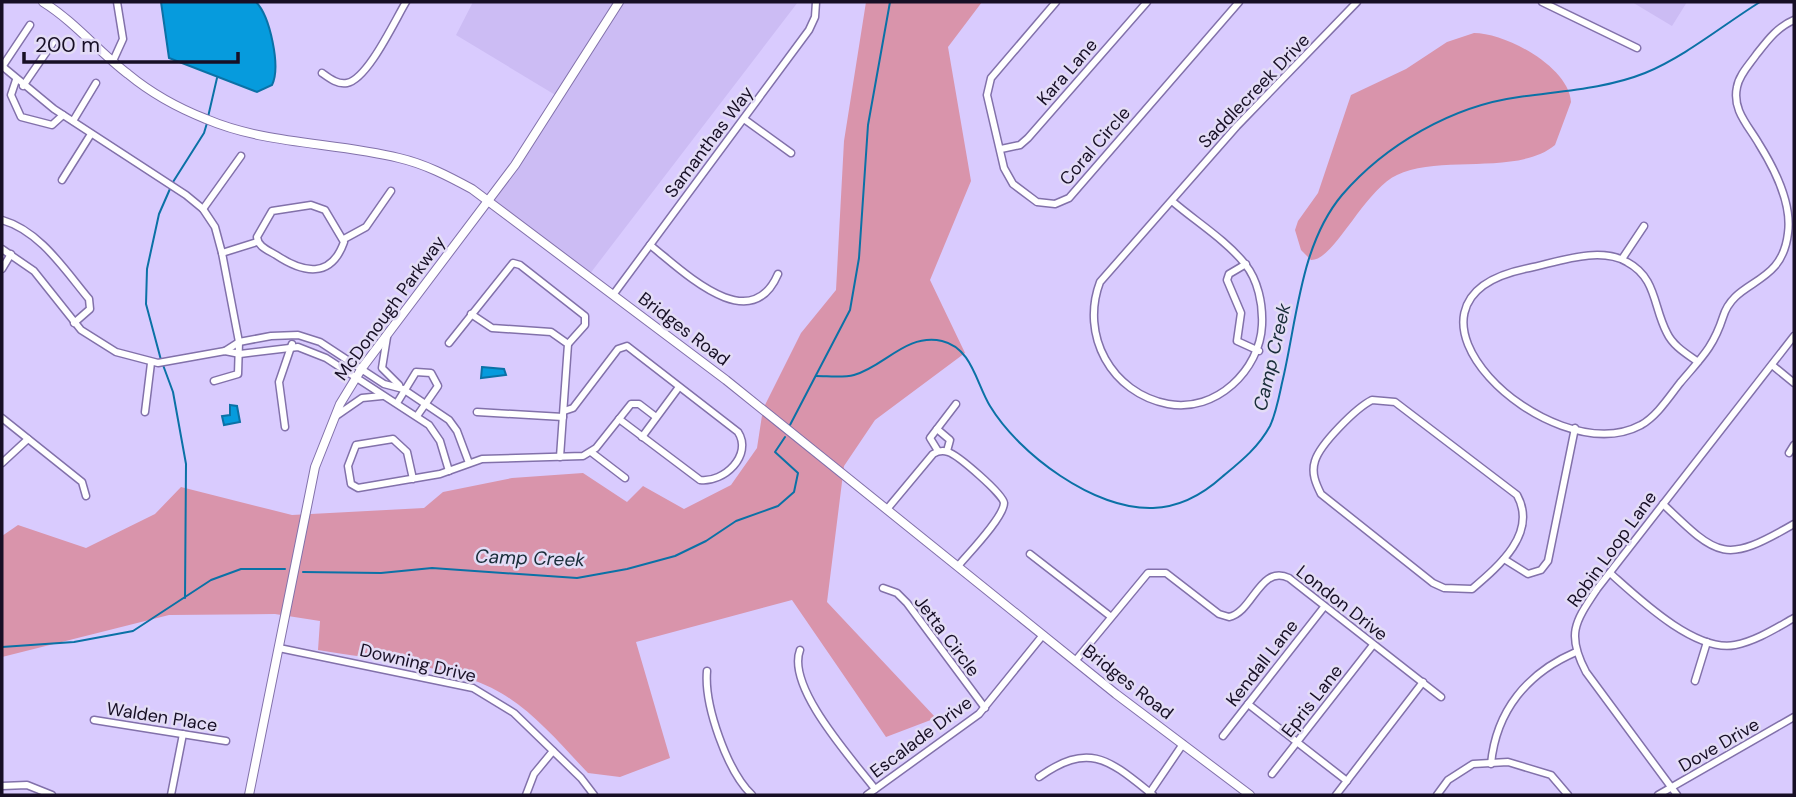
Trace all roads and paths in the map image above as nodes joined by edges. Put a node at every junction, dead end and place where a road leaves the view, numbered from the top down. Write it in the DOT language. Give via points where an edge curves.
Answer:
graph roads {
  1 [pos="43,2"];
  2 [pos="117,2"];
  3 [pos="406,2"];
  4 [pos="618,2"];
  5 [pos="816,2"];
  6 [pos="1056,2"];
  7 [pos="1147,2"];
  8 [pos="1239,2"];
  9 [pos="1357,2"];
  10 [pos="1542,2"];
  11 [pos="1794,20"];
  12 [pos="30,24"];
  13 [pos="54,41"];
  14 [pos="1637,48"];
  15 [pos="113,61"];
  16 [pos="2,66"];
  17 [pos="321,73"];
  18 [pos="16,80"];
  19 [pos="96,83"];
  20 [pos="23,86"];
  21 [pos="63,115"];
  22 [pos="744,119"];
  23 [pos="73,121"];
  24 [pos="91,134"];
  25 [pos="1001,149"];
  26 [pos="791,153"];
  27 [pos="241,156"];
  28 [pos="62,180"];
  29 [pos="391,191"];
  30 [pos="489,201"];
  31 [pos="1172,201"];
  32 [pos="203,209"];
  33 [pos="2,220"];
  34 [pos="1644,226"];
  35 [pos="344,239"];
  36 [pos="257,242"];
  37 [pos="650,245"];
  38 [pos="2,249"];
  39 [pos="222,253"];
  40 [pos="11,254"];
  41 [pos="1622,259"];
  42 [pos="1246,264"];
  43 [pos="2,269"];
  44 [pos="778,274"];
  45 [pos="613,295"];
  46 [pos="471,314"];
  47 [pos="74,323"];
  48 [pos="294,335"];
  49 [pos="387,336"];
  50 [pos="1794,336"];
  51 [pos="239,342"];
  52 [pos="449,343"];
  53 [pos="568,344"];
  54 [pos="292,346"];
  55 [pos="225,351"];
  56 [pos="1259,351"];
  57 [pos="240,354"];
  58 [pos="1698,362"];
  59 [pos="150,363"];
  60 [pos="1772,365"];
  61 [pos="362,369"];
  62 [pos="356,378"];
  63 [pos="214,381"];
  64 [pos="1794,383"];
  65 [pos="679,387"];
  66 [pos="403,388"];
  67 [pos="382,397"];
  68 [pos="397,402"];
  69 [pos="956,404"];
  70 [pos="426,405"];
  71 [pos="145,412"];
  72 [pos="477,412"];
  73 [pos="564,414"];
  74 [pos="417,416"];
  75 [pos="335,417"];
  76 [pos="656,417"];
  77 [pos="2,418"];
  78 [pos="619,419"];
  79 [pos="285,427"];
  80 [pos="1575,428"];
  81 [pos="937,429"];
  82 [pos="642,437"];
  83 [pos="28,439"];
  84 [pos="1794,445"];
  85 [pos="938,451"];
  86 [pos="947,451"];
  87 [pos="591,452"];
  88 [pos="1789,453"];
  89 [pos="559,457"];
  90 [pos="2,463"];
  91 [pos="469,463"];
  92 [pos="449,471"];
  93 [pos="625,478"];
  94 [pos="412,479"];
  95 [pos="86,496"];
  96 [pos="1662,504"];
  97 [pos="888,508"];
  98 [pos="1794,524"];
  99 [pos="1030,554"];
  100 [pos="1504,559"];
  101 [pos="959,565"];
  102 [pos="1609,573"];
  103 [pos="883,587"];
  104 [pos="1324,607"];
  105 [pos="1110,617"];
  106 [pos="1794,618"];
  107 [pos="1043,635"];
  108 [pos="1707,642"];
  109 [pos="1373,645"];
  110 [pos="279,648"];
  111 [pos="800,650"];
  112 [pos="1576,652"];
  113 [pos="1076,660"];
  114 [pos="707,671"];
  115 [pos="1695,681"];
  116 [pos="1423,682"];
  117 [pos="1441,697"];
  118 [pos="1248,704"];
  119 [pos="985,708"];
  120 [pos="1794,718"];
  121 [pos="94,720"];
  122 [pos="183,734"];
  123 [pos="1223,736"];
  124 [pos="226,741"];
  125 [pos="1298,742"];
  126 [pos="1183,744"];
  127 [pos="554,751"];
  128 [pos="1491,764"];
  129 [pos="1272,774"];
  130 [pos="1039,778"];
  131 [pos="1347,781"];
  132 [pos="2,786"];
  133 [pos="875,789"];
  134 [pos="1675,792"];
  135 [pos="1150,794"];
  136 [pos="52,795"];
  137 [pos="171,795"];
  138 [pos="249,795"];
  139 [pos="526,795"];
  140 [pos="594,795"];
  141 [pos="752,795"];
  142 [pos="867,795"];
  143 [pos="1250,795"];
  144 [pos="1336,795"];
  145 [pos="1437,795"];
  146 [pos="1569,795"];
  147 [pos="1658,795"];
  1 -- 15 [label="street, Bridges Road" via="64,15"];
  2 -- 15 [label="street" via="124,39"];
  3 -- 17 [label="street" via="368,66 354,80 345,84"];
  4 -- 30 [label="street, McDonough Parkway"];
  5 -- 22 [label="street, Samanthas Way" via="809,30"];
  6 -- 25 [label="street, Coral Circle" via="991,78 987,95"];
  7 -- 25 [label="street, Kara Lane" via="1028,138"];
  8 -- 25 [label="street, Coral Circle" via="1069,198 1055,204 1037,202 1013,184"];
  9 -- 31 [label="street, Saddlecreek Drive"];
  10 -- 14 [label="street"];
  11 -- 58 [label="street" via="1764,44 1742,75 1736,97 1739,112 1763,150 1784,201 1789,218 1785,249 1764,279 1732,299 1717,338"];
  12 -- 16 [label="street"];
  13 -- 20 [label="street"];
  15 -- 30 [label="street, Bridges Road" via="170,102 207,120 247,133 398,157 451,178"];
  16 -- 18 [label="street"];
  18 -- 20 [label="street"];
  18 -- 21 [label="street" via="11,95 21,117 52,125"];
  19 -- 23 [label="street"];
  20 -- 21 [label="street"];
  21 -- 23 [label="street"];
  22 -- 26 [label="street"];
  22 -- 37 [label="street, Samanthas Way"];
  23 -- 24 [label="street"];
  24 -- 28 [label="street"];
  24 -- 32 [label="street"];
  27 -- 32 [label="street"];
  29 -- 35 [label="street" via="366,227"];
  30 -- 45 [label="street, Bridges Road"];
  30 -- 49 [label="street, McDonough Parkway"];
  31 -- 42 [label="street"];
  31 -- 56 [label="street, Saddlecreek Drive" via="1100,282 1092,312 1098,349 1114,373 1142,396 1169,405 1209,399 1227,390"];
  32 -- 39 [label="street" via="215,227"];
  33 -- 47 [label="street" via="34,236 89,299 91,307"];
  34 -- 41 [label="street"];
  35 -- 36 [label="street" via="334,260 312,270 293,267"];
  35 -- 36 [label="street" via="325,210 311,205 272,211"];
  36 -- 39 [label="street"];
  37 -- 44 [label="street" via="710,292 728,300 758,297 772,288"];
  37 -- 45 [label="street, Samanthas Way"];
  38 -- 40 [label="street"];
  39 -- 51 [label="street"];
  40 -- 43 [label="street"];
  40 -- 47 [label="street" via="34,271"];
  41 -- 58 [label="street" via="1651,284 1670,339"];
  41 -- 80 [label="street" via="1598,255 1504,273 1482,286 1467,309 1464,332 1468,346 1491,381 1532,412"];
  42 -- 56 [label="street" via="1262,312"];
  42 -- 56 [label="street" via="1227,280 1241,313 1237,341"];
  45 -- 97 [label="street, Bridges Road"];
  46 -- 52 [label="street"];
  46 -- 53 [label="street" via="492,328 549,332"];
  46 -- 53 [label="street" via="508,265 518,264 585,316 585,326"];
  47 -- 59 [label="street" via="110,349"];
  48 -- 51 [label="street"];
  48 -- 54 [label="street"];
  48 -- 61 [label="street" via="320,342"];
  49 -- 61 [label="street, McDonough Parkway"];
  49 -- 66 [label="street" via="383,368"];
  50 -- 60 [label="street, Robin Loop Lane"];
  51 -- 55 [label="street"];
  51 -- 57 [label="street"];
  53 -- 73 [label="street"];
  54 -- 57 [label="street"];
  54 -- 62 [label="street" via="320,355"];
  54 -- 79 [label="street" via="279,382"];
  55 -- 57 [label="street"];
  55 -- 59 [label="street"];
  57 -- 63 [label="street" via="238,374"];
  58 -- 80 [label="street" via="1642,425 1608,432"];
  59 -- 71 [label="street"];
  60 -- 64 [label="street"];
  60 -- 96 [label="street, Robin Loop Lane"];
  61 -- 62 [label="street, McDonough Parkway"];
  61 -- 66 [label="street" via="384,384"];
  62 -- 67 [label="street"];
  62 -- 75 [label="street, McDonough Parkway"];
  65 -- 73 [label="street" via="624,346"];
  65 -- 76 [label="street"];
  65 -- 82 [label="street" via="740,433 742,444 734,466 719,478 700,481"];
  66 -- 68 [label="street"];
  66 -- 70 [label="street"];
  66 -- 70 [label="street" via="418,370 432,373 438,386"];
  67 -- 68 [label="street"];
  67 -- 75 [label="street" via="362,398"];
  68 -- 74 [label="street"];
  69 -- 81 [label="street"];
  70 -- 74 [label="street"];
  70 -- 91 [label="street" via="453,424"];
  72 -- 73 [label="street"];
  73 -- 89 [label="street"];
  74 -- 92 [label="street" via="437,434"];
  75 -- 110 [label="street, McDonough Parkway" via="315,467"];
  76 -- 78 [label="street" via="634,403"];
  76 -- 82 [label="street"];
  77 -- 83 [label="street"];
  78 -- 82 [label="street"];
  78 -- 87 [label="street"];
  80 -- 100 [label="street" via="1548,561 1541,570 1528,573"];
  81 -- 85 [label="street" via="930,441"];
  81 -- 86 [label="street" via="950,440"];
  83 -- 90 [label="street"];
  83 -- 95 [label="street" via="82,482"];
  84 -- 88 [label="street"];
  85 -- 86 [label="street"];
  85 -- 97 [label="street"];
  86 -- 101 [label="street" via="1000,494 1004,505"];
  87 -- 89 [label="street"];
  87 -- 93 [label="street"];
  89 -- 91 [label="street"];
  91 -- 92 [label="street"];
  92 -- 94 [label="street"];
  94 -- 94 [label="street" via="355,488 348,466 356,445 388,438 396,441 407,452"];
  96 -- 98 [label="street" via="1699,538 1732,552 1759,544"];
  96 -- 102 [label="street, Robin Loop Lane"];
  97 -- 101 [label="street, Bridges Road"];
  99 -- 105 [label="street"];
  100 -- 100 [label="street" via="1472,589 1433,583 1321,494 1313,479 1315,461 1354,409 1372,400 1395,402 1517,495 1525,509 1525,525"];
  101 -- 107 [label="street, Bridges Road"];
  102 -- 108 [label="street" via="1680,628"];
  102 -- 112 [label="street, Robin Loop Lane" via="1578,618 1573,640"];
  103 -- 119 [label="street, Jetta Circle" via="907,603"];
  104 -- 105 [label="street, London Drive" via="1289,578 1278,575 1267,579 1239,614 1224,617 1166,573 1154,571 1141,578"];
  104 -- 109 [label="street, London Drive"];
  104 -- 118 [label="street, Kendall Lane"];
  105 -- 113 [label="street, London Drive"];
  106 -- 108 [label="street" via="1734,645"];
  107 -- 113 [label="street, Bridges Road"];
  107 -- 119 [label="street, Escalade Drive"];
  108 -- 115 [label="street"];
  109 -- 116 [label="street, London Drive"];
  109 -- 125 [label="street, Epris Lane"];
  110 -- 127 [label="street, Downing Drive" via="473,688 514,713"];
  110 -- 138 [label="street, McDonough Parkway"];
  111 -- 133 [label="street" via="796,662 803,688"];
  112 -- 128 [label="street" via="1534,676 1507,709 1498,726"];
  112 -- 134 [label="street"];
  113 -- 126 [label="street, Bridges Road"];
  114 -- 141 [label="street" via="705,691 733,771"];
  116 -- 117 [label="street, London Drive"];
  116 -- 131 [label="street"];
  118 -- 123 [label="street, Kendall Lane"];
  118 -- 125 [label="street"];
  119 -- 133 [label="street, Escalade Drive"];
  120 -- 134 [label="street, Dove Drive"];
  121 -- 122 [label="street, Walden Place"];
  122 -- 124 [label="street, Walden Place"];
  122 -- 137 [label="street"];
  125 -- 129 [label="street, Epris Lane"];
  125 -- 131 [label="street"];
  126 -- 135 [label="street"];
  126 -- 143 [label="street, Bridges Road"];
  127 -- 139 [label="street" via="534,774"];
  127 -- 140 [label="street, Downing Drive"];
  128 -- 145 [label="street" via="1473,764 1448,780"];
  128 -- 146 [label="street" via="1508,762 1551,775"];
  130 -- 135 [label="street" via="1063,760 1099,758"];
  131 -- 144 [label="street"];
  132 -- 136 [label="street" via="27,785"];
  133 -- 142 [label="street, Escalade Drive"];
  134 -- 147 [label="street, Dove Drive"];
}
